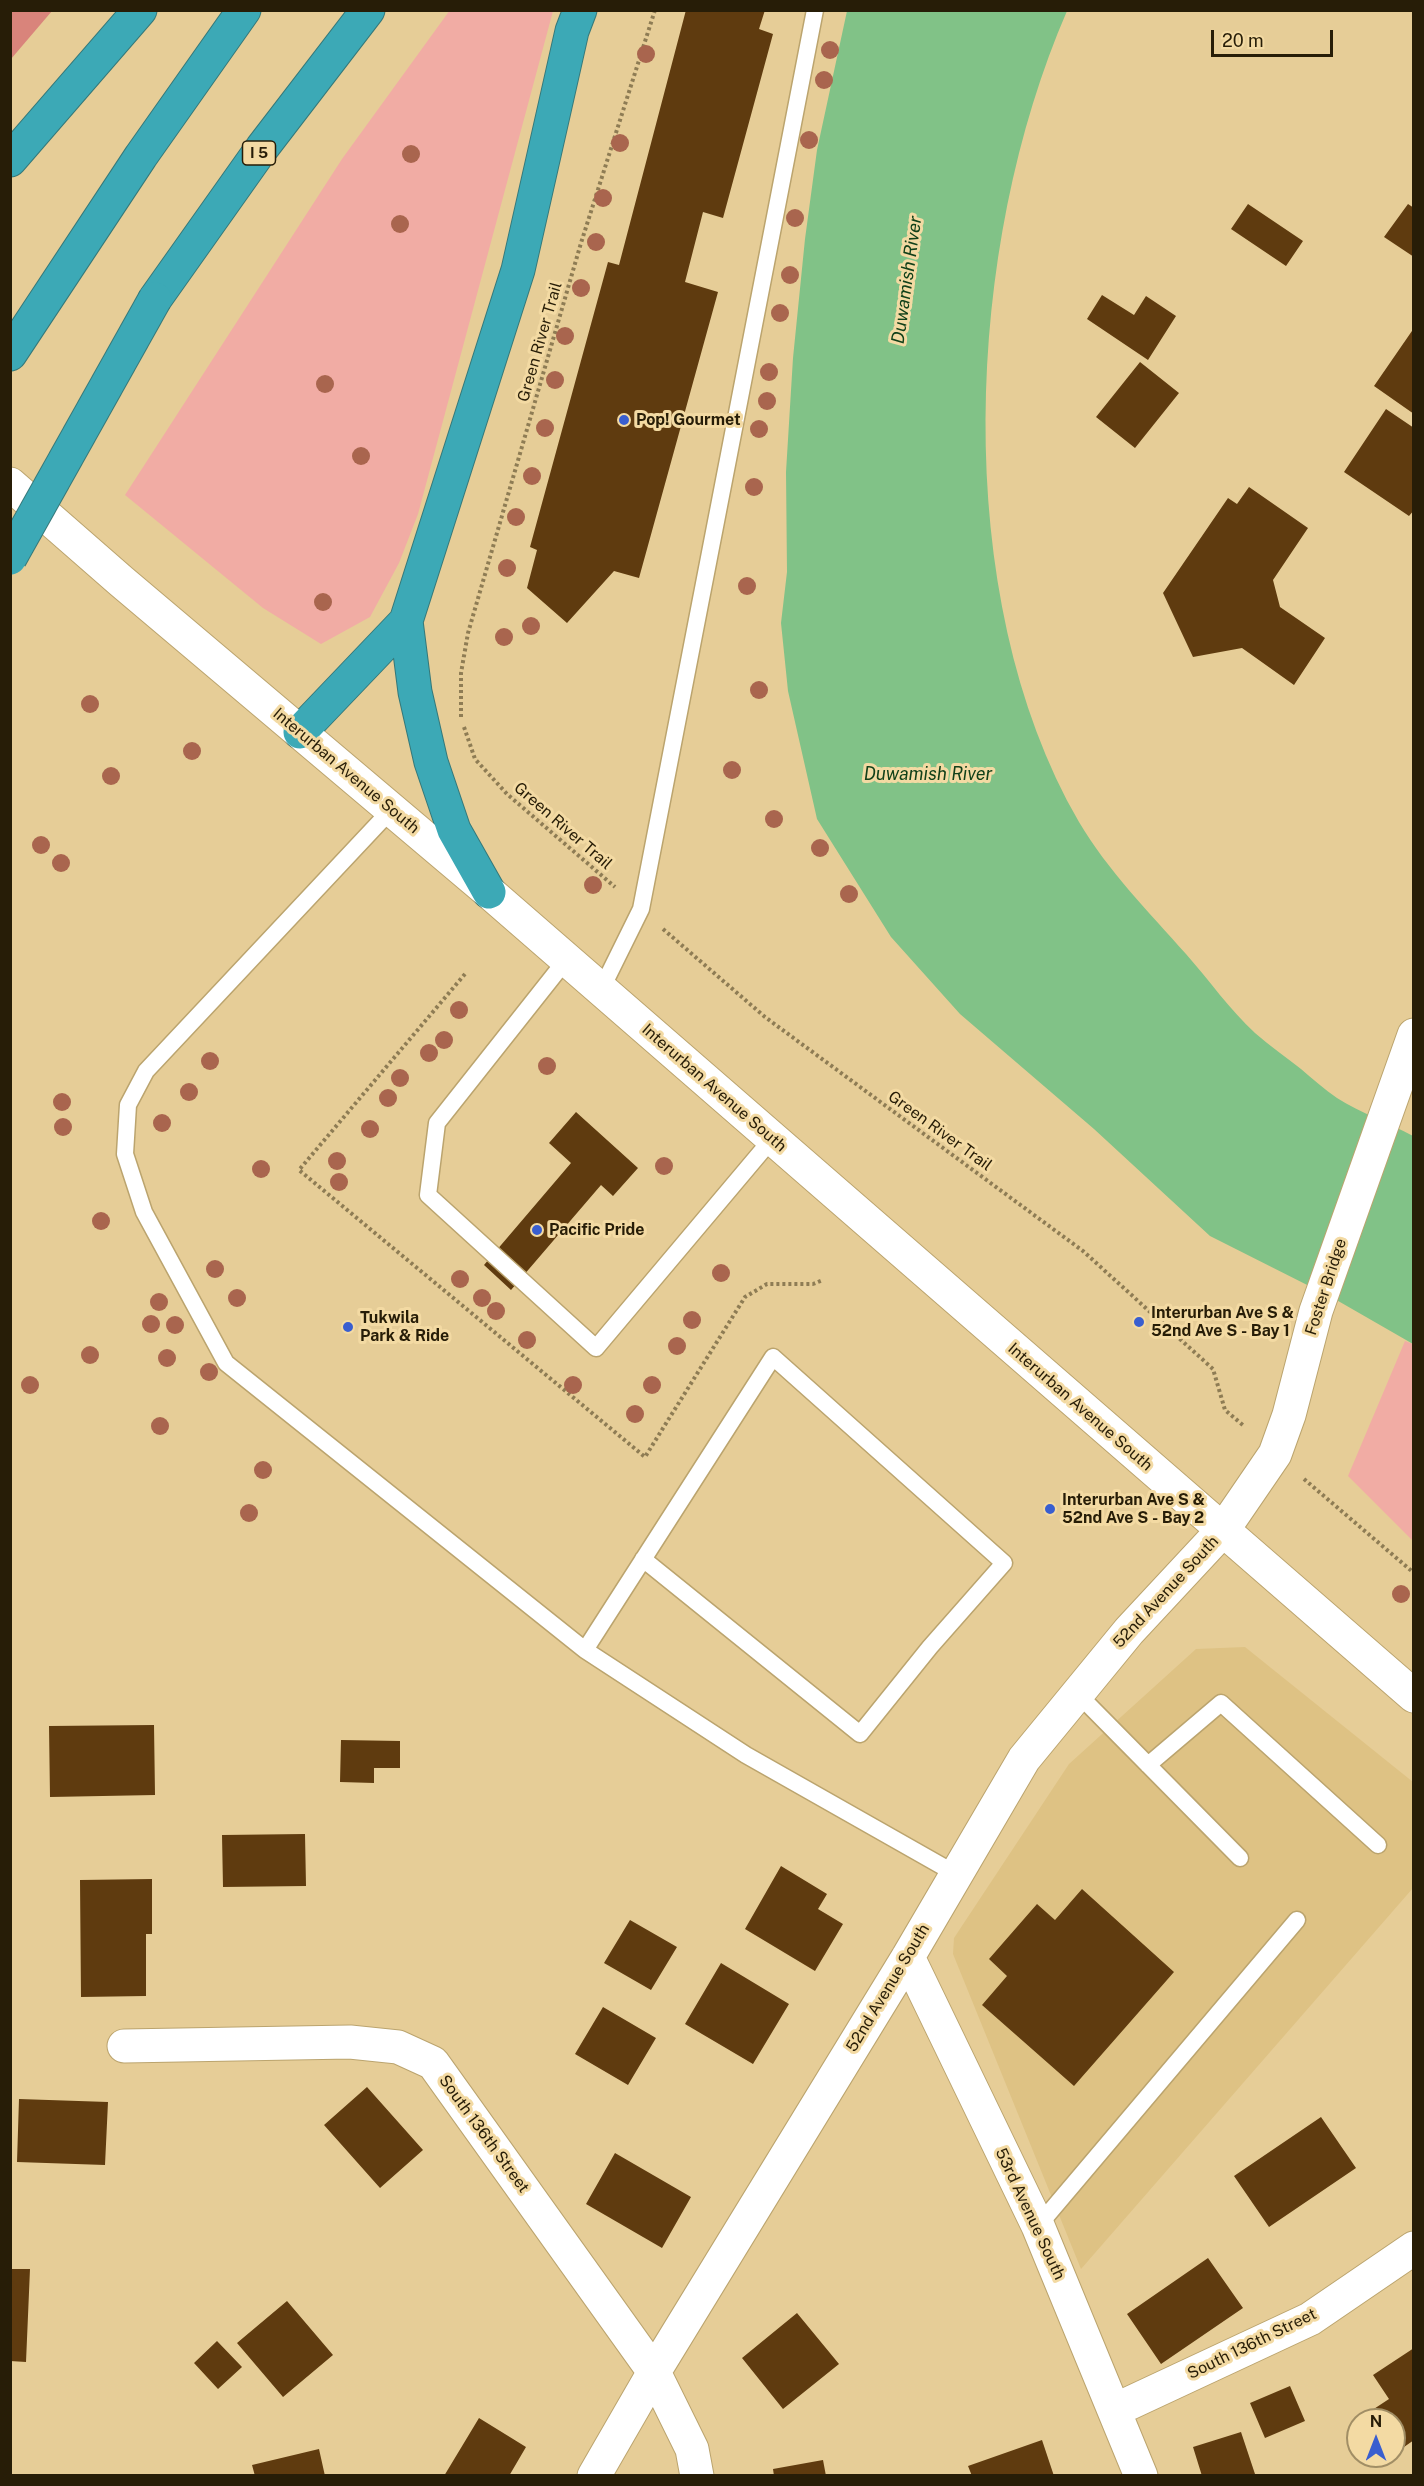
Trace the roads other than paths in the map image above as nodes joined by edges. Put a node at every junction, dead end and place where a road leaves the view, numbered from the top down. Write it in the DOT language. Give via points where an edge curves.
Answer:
graph roads {
  1 [pos="140,10"];
  2 [pos="244,10"];
  3 [pos="368,10"];
  4 [pos="580,10"];
  5 [pos="815,10"];
  6 [pos="10,160"];
  7 [pos="10,354"];
  8 [pos="10,484"];
  9 [pos="10,558"];
  10 [pos="406,621"];
  11 [pos="300,732"];
  12 [pos="392,809"];
  13 [pos="489,892"];
  14 [pos="566,960"];
  15 [pos="601,990"];
  16 [pos="1413,1035"];
  17 [pos="772,1139"];
  18 [pos="1223,1530"];
  19 [pos="643,1559"];
  20 [pos="585,1650"];
  21 [pos="1077,1693"];
  22 [pos="1413,1696"];
  23 [pos="1148,1765"];
  24 [pos="1378,1845"];
  25 [pos="1240,1858"];
  26 [pos="956,1874"];
  27 [pos="1297,1920"];
  28 [pos="908,1957"];
  29 [pos="124,2046"];
  30 [pos="1038,2226"];
  31 [pos="1413,2248"];
  32 [pos="654,2372"];
  33 [pos="1115,2410"];
  34 [pos="594,2475"];
  35 [pos="698,2475"];
  36 [pos="1141,2475"];
  1 -- 6 [label="highway"];
  2 -- 7 [label="highway" via="141,156"];
  3 -- 9 [label="highway, I 5, bridge" via="262,148 155,299"];
  4 -- 10 [label="highway" via="518,270"];
  5 -- 15 [label="lane" via="641,909"];
  8 -- 11 [label="street, Interurban Avenue South"];
  10 -- 11 [label="highway"];
  10 -- 13 [label="highway" via="415,692 431,762 454,830"];
  11 -- 12 [label="street, Interurban Avenue South"];
  12 -- 13 [label="street, Interurban Avenue South"];
  12 -- 20 [label="lane" via="146,1071 128,1105 125,1154 144,1212 226,1363"];
  13 -- 14 [label="street, Interurban Avenue South"];
  14 -- 15 [label="street, Interurban Avenue South"];
  14 -- 17 [label="lane" via="438,1123 428,1195 596,1348"];
  15 -- 17 [label="street, Interurban Avenue South"];
  16 -- 18 [label="street, Foster Bridge" via="1316,1311 1275,1454"];
  17 -- 18 [label="street, Interurban Avenue South"];
  18 -- 21 [label="street, 52nd Avenue South" via="1128,1631"];
  18 -- 22 [label="street, Interurban Avenue South"];
  19 -- 19 [label="lane" via="773,1357 1004,1563 860,1734"];
  19 -- 20 [label="lane"];
  20 -- 26 [label="lane" via="746,1755"];
  21 -- 23 [label="lane"];
  21 -- 26 [label="street, 52nd Avenue South" via="1024,1759"];
  23 -- 24 [label="lane" via="1221,1703"];
  23 -- 25 [label="lane"];
  26 -- 28 [label="street, 52nd Avenue South"];
  27 -- 30 [label="lane"];
  28 -- 30 [label="street, 53rd Avenue South"];
  28 -- 32 [label="street, 52nd Avenue South"];
  29 -- 32 [label="street, South 136th Street" via="350,2042 398,2047 433,2063"];
  30 -- 33 [label="street, 53rd Avenue South"];
  31 -- 33 [label="street, South 136th Street" via="1310,2319"];
  32 -- 34 [label="street, 52nd Avenue South"];
  32 -- 35 [label="street, South 136th Street" via="692,2449"];
  33 -- 36 [label="street, 53rd Avenue South"];
}
